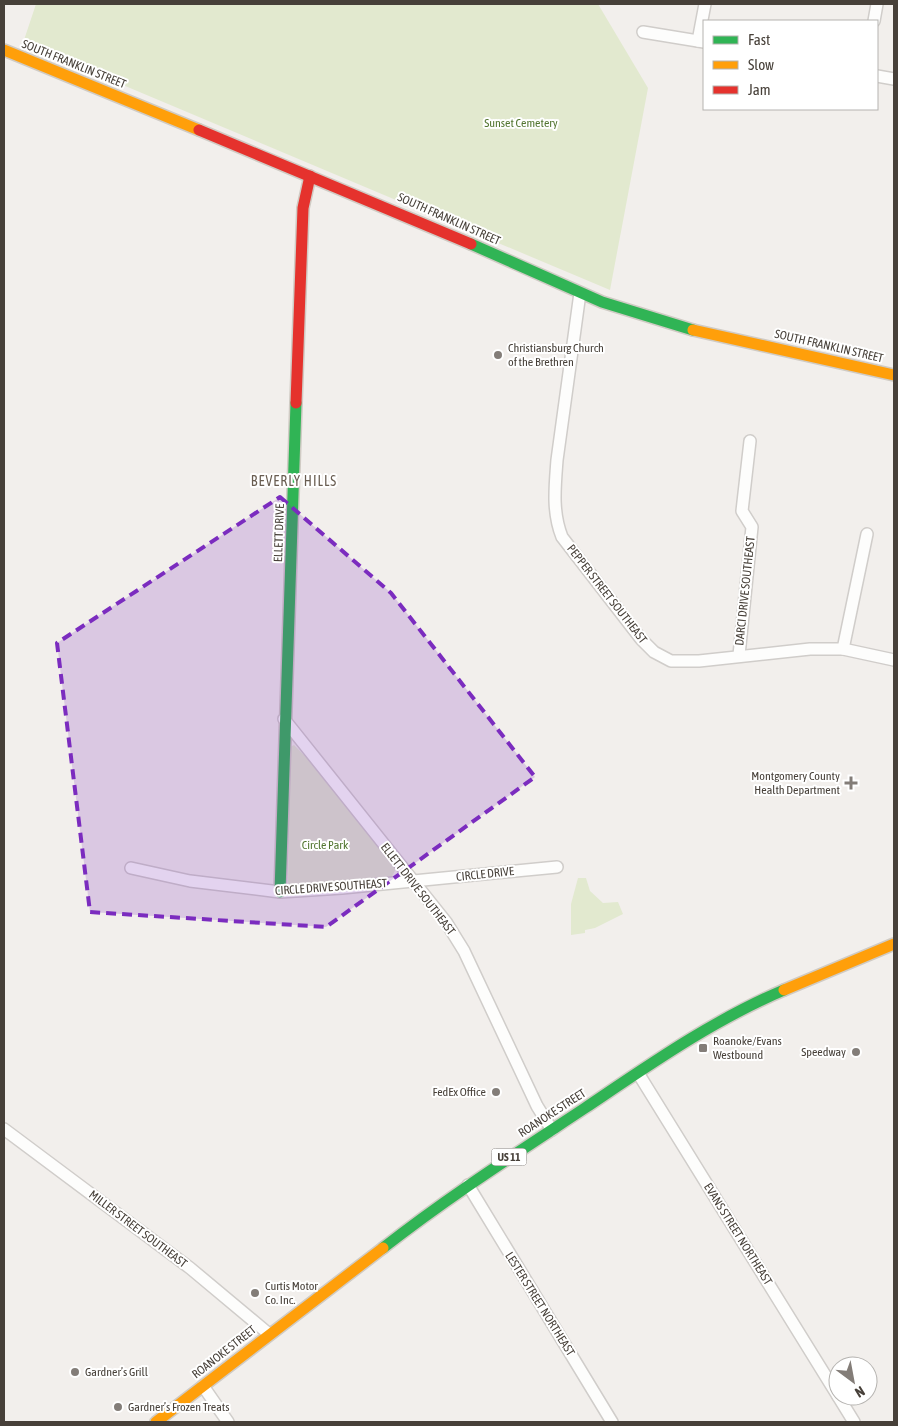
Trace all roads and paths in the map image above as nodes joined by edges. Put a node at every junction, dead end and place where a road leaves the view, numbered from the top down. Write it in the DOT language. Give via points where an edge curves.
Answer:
graph roads {
  1 [pos="705,4"];
  2 [pos="877,4"];
  3 [pos="703,20"];
  4 [pos="874,20"];
  5 [pos="703,23"];
  6 [pos="642,32"];
  7 [pos="701,42"];
  8 [pos="4,50"];
  9 [pos="878,76"];
  10 [pos="894,79"];
  11 [pos="310,176"];
  12 [pos="580,293"];
  13 [pos="894,375"];
  14 [pos="750,441"];
  15 [pos="867,534"];
  16 [pos="843,649"];
  17 [pos="739,655"];
  18 [pos="894,660"];
  19 [pos="284,719"];
  20 [pos="558,866"];
  21 [pos="132,868"];
  22 [pos="413,882"];
  23 [pos="280,892"];
  24 [pos="894,944"];
  25 [pos="638,1073"];
  26 [pos="4,1129"];
  27 [pos="552,1130"];
  28 [pos="468,1185"];
  29 [pos="269,1334"];
  30 [pos="828,1380"];
  31 [pos="203,1386"];
  32 [pos="844,1406"];
  33 [pos="156,1422"];
  34 [pos="228,1422"];
  35 [pos="612,1422"];
  36 [pos="854,1422"];
  1 -- 3 [label="street"];
  2 -- 4 [label="street"];
  5 -- 7 [label="street"];
  6 -- 7 [label="street"];
  8 -- 11 [label="main road, SOUTH FRANKLIN STREET"];
  9 -- 10 [label="street"];
  11 -- 12 [label="main road, SOUTH FRANKLIN STREET" via="430,225"];
  11 -- 19 [label="main road, ELLETT DRIVE" via="303,208"];
  12 -- 13 [label="main road, SOUTH FRANKLIN STREET" via="678,327"];
  12 -- 17 [label="street, PEPPER STREET SOUTHEAST" via="555,488 557,524 562,537 654,652 671,661"];
  14 -- 17 [label="street, DARCI DRIVE SOUTHEAST" via="742,511 752,527"];
  15 -- 16 [label="street"];
  16 -- 17 [label="street, PEPPER STREET SOUTHEAST" via="810,648"];
  16 -- 18 [label="street, PEPPER STREET SOUTHEAST"];
  19 -- 22 [label="street, ELLETT DRIVE SOUTHEAST"];
  19 -- 23 [label="main road, ELLETT DRIVE"];
  20 -- 22 [label="street, CIRCLE DRIVE"];
  21 -- 23 [label="street, CIRCLE DRIVE SOUTHEAST" via="190,881"];
  22 -- 23 [label="street, CIRCLE DRIVE SOUTHEAST"];
  22 -- 27 [label="street, ELLETT DRIVE SOUTHEAST" via="446,922 464,951 537,1106"];
  24 -- 25 [label="main road, ROANOKE STREET / US 11" via="764,998"];
  25 -- 27 [label="main road, ROANOKE STREET / US 11"];
  25 -- 30 [label="street, EVANS STREET NORTHEAST"];
  26 -- 29 [label="street, MILLER STREET SOUTHEAST" via="190,1268"];
  27 -- 28 [label="main road, ROANOKE STREET / US 11"];
  28 -- 29 [label="main road, ROANOKE STREET / US 11"];
  28 -- 35 [label="street, LESTER STREET NORTHEAST"];
  29 -- 31 [label="main road, ROANOKE STREET / US 11"];
  31 -- 33 [label="main road, ROANOKE STREET / US 11"];
  31 -- 34 [label="street"];
  32 -- 36 [label="street, EVANS STREET NORTHEAST"];
}
